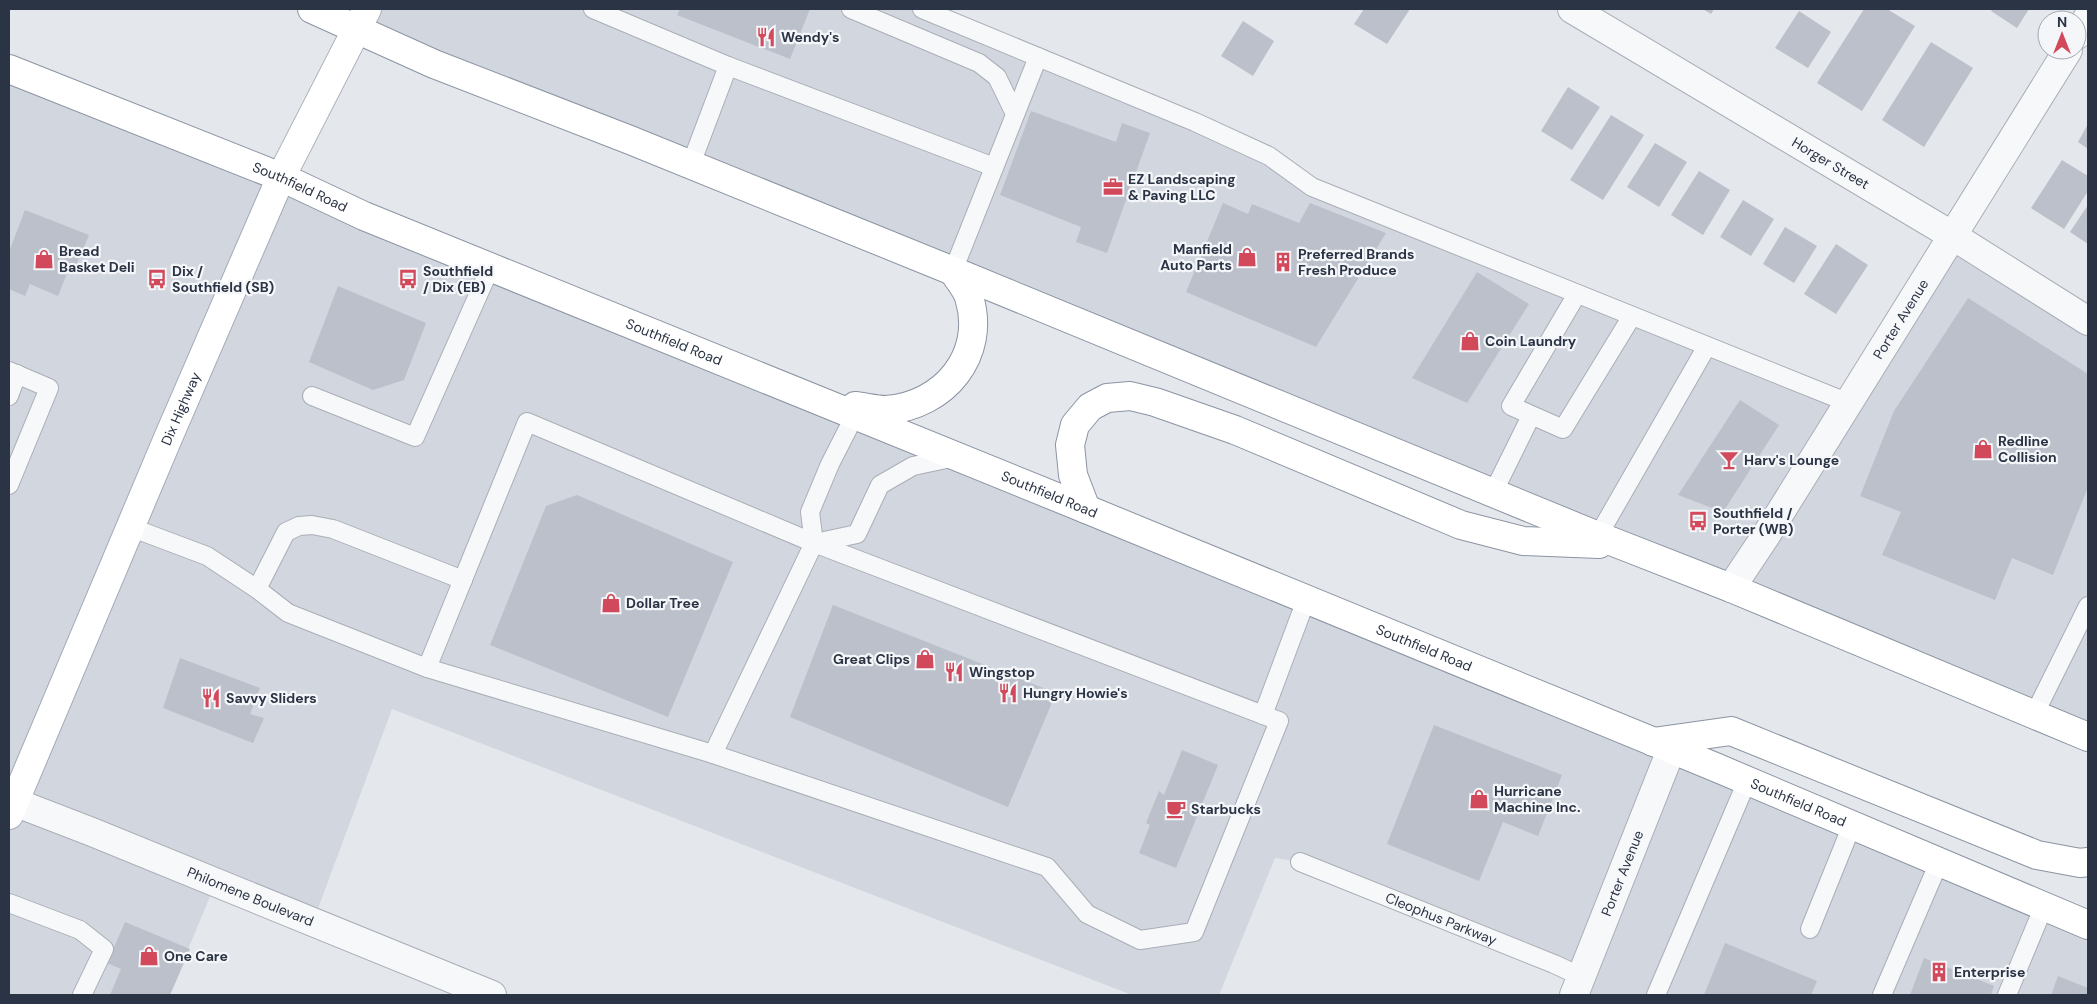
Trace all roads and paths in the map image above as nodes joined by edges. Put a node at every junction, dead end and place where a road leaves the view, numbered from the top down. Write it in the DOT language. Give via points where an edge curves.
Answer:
graph roads {
  1 [pos="312,9"];
  2 [pos="593,9"];
  3 [pos="851,9"];
  4 [pos="922,9"];
  5 [pos="1572,9"];
  6 [pos="362,19"];
  7 [pos="1038,57"];
  8 [pos="2062,60"];
  9 [pos="728,66"];
  10 [pos="9,69"];
  11 [pos="1015,114"];
  12 [pos="691,164"];
  13 [pos="994,167"];
  14 [pos="281,177"];
  15 [pos="1953,236"];
  16 [pos="491,266"];
  17 [pos="953,271"];
  18 [pos="1577,294"];
  19 [pos="1632,316"];
  20 [pos="2088,321"];
  21 [pos="1706,346"];
  22 [pos="13,373"];
  23 [pos="9,396"];
  24 [pos="312,396"];
  25 [pos="824,402"];
  26 [pos="1849,403"];
  27 [pos="855,415"];
  28 [pos="1532,416"];
  29 [pos="959,457"];
  30 [pos="9,485"];
  31 [pos="1493,493"];
  32 [pos="1086,508"];
  33 [pos="130,527"];
  34 [pos="1608,540"];
  35 [pos="814,543"];
  36 [pos="463,580"];
  37 [pos="1731,588"];
  38 [pos="257,589"];
  39 [pos="1306,600"];
  40 [pos="2088,606"];
  41 [pos="427,668"];
  42 [pos="1263,714"];
  43 [pos="2034,714"];
  44 [pos="2088,737"];
  45 [pos="1661,746"];
  46 [pos="713,754"];
  47 [pos="1747,781"];
  48 [pos="11,806"];
  49 [pos="1852,825"];
  50 [pos="1300,862"];
  51 [pos="1938,862"];
  52 [pos="2088,862"];
  53 [pos="9,904"];
  54 [pos="2044,906"];
  55 [pos="2088,925"];
  56 [pos="1810,929"];
  57 [pos="1578,986"];
  58 [pos="82,995"];
  59 [pos="492,995"];
  60 [pos="1656,995"];
  61 [pos="1882,995"];
  62 [pos="2007,995"];
  1 -- 6 [label="main road"];
  2 -- 9 [label="lane"];
  3 -- 11 [label="lane" via="979,62 997,77"];
  4 -- 7 [label="lane"];
  5 -- 15 [label="street, Horger Street"];
  6 -- 12 [label="main road" via="434,64"];
  6 -- 14 [label="main road, Dix Highway"];
  7 -- 11 [label="lane"];
  7 -- 18 [label="lane" via="1269,156 1312,187"];
  8 -- 15 [label="street, Porter Avenue"];
  9 -- 12 [label="lane"];
  9 -- 13 [label="lane"];
  10 -- 14 [label="main road, Southfield Road"];
  11 -- 13 [label="lane"];
  12 -- 17 [label="main road"];
  13 -- 17 [label="lane"];
  14 -- 16 [label="main road, Southfield Road" via="364,216"];
  14 -- 33 [label="main road, Dix Highway"];
  15 -- 20 [label="street, Horger Street"];
  15 -- 26 [label="street, Porter Avenue"];
  16 -- 24 [label="lane" via="415,437"];
  16 -- 25 [label="main road, Southfield Road"];
  17 -- 25 [label="main road" via="969,295 973,340 961,368 940,390 906,406 885,410"];
  17 -- 31 [label="main road"];
  18 -- 19 [label="lane"];
  18 -- 28 [label="lane" via="1511,406"];
  19 -- 21 [label="lane"];
  19 -- 28 [label="lane" via="1563,429"];
  21 -- 26 [label="lane"];
  21 -- 34 [label="lane"];
  22 -- 23 [label="lane"];
  22 -- 30 [label="lane" via="49,388"];
  25 -- 27 [label="main road, Southfield Road"];
  26 -- 37 [label="street, Porter Avenue"];
  27 -- 29 [label="main road, Southfield Road"];
  27 -- 35 [label="lane" via="810,512"];
  28 -- 31 [label="lane"];
  29 -- 32 [label="main road, Southfield Road"];
  29 -- 35 [label="lane" via="913,466 880,485 857,534"];
  31 -- 34 [label="main road"];
  32 -- 34 [label="main road" via="1073,475 1070,445 1075,425 1090,407 1107,398 1130,396 1235,430 1461,525 1523,541"];
  32 -- 39 [label="main road, Southfield Road"];
  33 -- 38 [label="lane" via="207,556"];
  33 -- 48 [label="main road, Dix Highway"];
  34 -- 37 [label="main road"];
  35 -- 36 [label="lane" via="527,422"];
  35 -- 42 [label="lane"];
  35 -- 46 [label="lane"];
  36 -- 38 [label="lane" via="333,529 312,525 286,532"];
  36 -- 41 [label="lane"];
  37 -- 43 [label="main road"];
  38 -- 41 [label="lane" via="288,613"];
  39 -- 42 [label="lane"];
  39 -- 45 [label="main road, Southfield Road"];
  40 -- 43 [label="lane"];
  41 -- 46 [label="lane"];
  42 -- 46 [label="lane" via="1279,721 1194,932 1140,940 1087,914 1047,867"];
  43 -- 44 [label="main road"];
  45 -- 47 [label="main road, Southfield Road"];
  45 -- 52 [label="main road" via="1731,731 2038,855"];
  45 -- 57 [label="street, Porter Avenue"];
  47 -- 49 [label="main road, Southfield Road"];
  47 -- 60 [label="lane"];
  48 -- 59 [label="street, Philomene Boulevard" via="92,832"];
  49 -- 51 [label="main road, Southfield Road"];
  49 -- 56 [label="lane"];
  50 -- 57 [label="lane, Cleophus Parkway" via="1545,960"];
  51 -- 54 [label="main road, Southfield Road"];
  51 -- 61 [label="lane"];
  53 -- 58 [label="lane" via="80,930 104,948"];
  54 -- 55 [label="main road, Southfield Road"];
  54 -- 62 [label="lane"];
}
